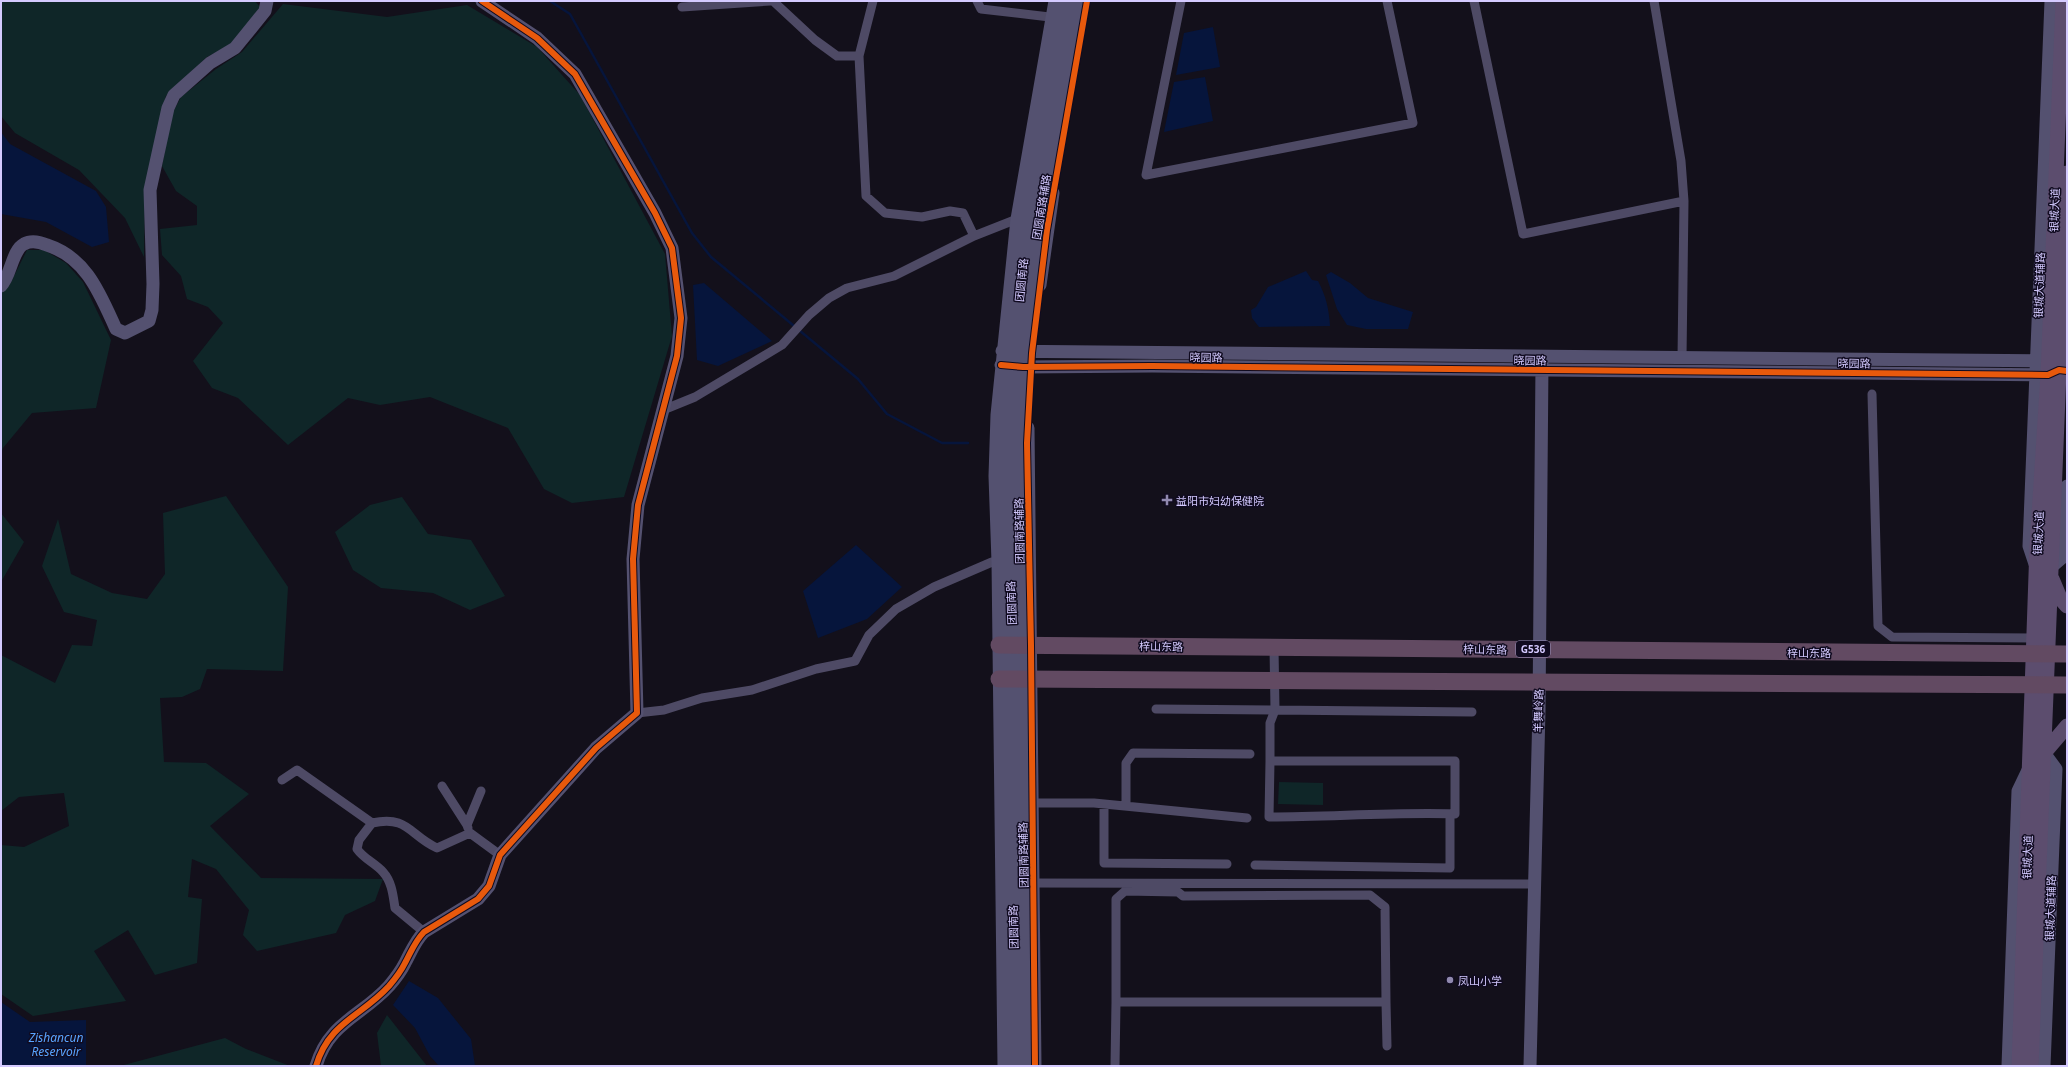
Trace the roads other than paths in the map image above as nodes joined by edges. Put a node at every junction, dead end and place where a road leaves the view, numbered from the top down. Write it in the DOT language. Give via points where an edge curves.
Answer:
graph roads {
  1 [pos="267,1"];
  2 [pos="482,1"];
  3 [pos="770,1"];
  4 [pos="773,1"];
  5 [pos="873,1"];
  6 [pos="977,1"];
  7 [pos="1055,1"];
  8 [pos="1068,1"];
  9 [pos="1079,1"];
  10 [pos="1087,1"];
  11 [pos="1181,1"];
  12 [pos="1387,1"];
  13 [pos="1474,1"];
  14 [pos="1654,1"];
  15 [pos="2051,1"];
  16 [pos="2063,1"];
  17 [pos="682,7"];
  18 [pos="1058,18"];
  19 [pos="859,56"];
  20 [pos="2067,173"];
  21 [pos="1684,201"];
  22 [pos="1023,216"];
  23 [pos="974,236"];
  24 [pos="1,286"];
  25 [pos="1018,352"];
  26 [pos="1542,357"];
  27 [pos="1682,358"];
  28 [pos="1017,366"];
  29 [pos="2049,369"];
  30 [pos="1542,370"];
  31 [pos="1872,394"];
  32 [pos="663,410"];
  33 [pos="1027,443"];
  34 [pos="1018,466"];
  35 [pos="2067,486"];
  36 [pos="1003,561"];
  37 [pos="2046,570"];
  38 [pos="2067,606"];
  39 [pos="1016,645"];
  40 [pos="1274,647"];
  41 [pos="2039,648"];
  42 [pos="1539,649"];
  43 [pos="2067,654"];
  44 [pos="1016,679"];
  45 [pos="1275,680"];
  46 [pos="1539,682"];
  47 [pos="2040,685"];
  48 [pos="2067,686"];
  49 [pos="1156,708"];
  50 [pos="1275,710"];
  51 [pos="1472,712"];
  52 [pos="637,713"];
  53 [pos="2067,726"];
  54 [pos="2045,753"];
  55 [pos="1250,754"];
  56 [pos="1270,761"];
  57 [pos="2030,765"];
  58 [pos="282,780"];
  59 [pos="442,786"];
  60 [pos="481,791"];
  61 [pos="1028,803"];
  62 [pos="1104,804"];
  63 [pos="1126,806"];
  64 [pos="1450,814"];
  65 [pos="1247,818"];
  66 [pos="372,822"];
  67 [pos="469,829"];
  68 [pos="500,855"];
  69 [pos="1227,864"];
  70 [pos="1255,865"];
  71 [pos="1029,883"];
  72 [pos="1534,884"];
  73 [pos="424,932"];
  74 [pos="1116,1002"];
  75 [pos="1386,1002"];
  76 [pos="1387,1046"];
  77 [pos="316,1066"];
  78 [pos="1004,1066"];
  79 [pos="1015,1066"];
  80 [pos="1026,1066"];
  81 [pos="1035,1066"];
  82 [pos="1115,1066"];
  83 [pos="1530,1066"];
  84 [pos="2008,1066"];
  85 [pos="2019,1066"];
  86 [pos="2031,1066"];
  87 [pos="2044,1066"];
  1 -- 24 [label="street" via="265,11 235,48 210,63 174,94 168,108 150,190 153,284 149,321 125,333 116,329 96,286 82,266 66,252 37,241 24,244 17,250"];
  2 -- 32 [label="street" via="537,38 575,74 655,212 672,248 682,318 678,356"];
  3 -- 17 [label="street"];
  4 -- 19 [label="street" via="815,40 837,56"];
  5 -- 19 [label="street"];
  6 -- 18 [label="street" via="981,9"];
  7 -- 18 [label="street"];
  8 -- 18 [label="street, 团圆南路"];
  9 -- 25 [label="street, 团圆南路"];
  10 -- 25 [label="street, 团圆南路辅路" via="1047,230"];
  11 -- 12 [label="street" via="1146,175 1413,123"];
  13 -- 21 [label="street" via="1523,234"];
  14 -- 21 [label="street" via="1681,161"];
  15 -- 29 [label="street, 银城大道辅路"];
  16 -- 29 [label="main road, 银城大道"];
  18 -- 22 [label="street, 团圆南路"];
  19 -- 23 [label="street" via="866,196 885,212 922,217 950,211 964,213"];
  20 -- 29 [label="main road, 银城大道"];
  21 -- 27 [label="street"];
  22 -- 23 [label="street"];
  22 -- 25 [label="street, 团圆南路"];
  23 -- 32 [label="street" via="894,276 847,288 830,298 782,346 695,397"];
  25 -- 26 [label="street, 晓园路"];
  25 -- 28 [label="street, 团圆南路"];
  25 -- 28 [label="street, 团圆南路辅路"];
  26 -- 27 [label="street, 晓园路"];
  26 -- 30 [label="street, 羊舞岭路"];
  27 -- 29 [label="street, 晓园路"];
  28 -- 30 [label="street, 晓园路"];
  28 -- 33 [label="street, 团圆南路辅路"];
  28 -- 34 [label="street, 团圆南路"];
  28 -- 36 [label="street, 团圆南路辅路" via="995,476"];
  29 -- 30 [label="street, 晓园路"];
  29 -- 37 [label="main road, 银城大道"];
  29 -- 37 [label="street, 银城大道辅路" via="2029,546"];
  30 -- 42 [label="street, 羊舞岭路"];
  31 -- 41 [label="street" via="1878,626 1892,637"];
  32 -- 52 [label="street" via="638,504 633,559"];
  33 -- 34 [label="street"];
  33 -- 39 [label="street, 团圆南路辅路"];
  34 -- 39 [label="street, 团圆南路"];
  35 -- 37 [label="street" via="2064,556"];
  36 -- 39 [label="street, 团圆南路"];
  36 -- 52 [label="street" via="992,562 934,587 896,609 869,635 855,661 816,669 752,690 702,698 664,710"];
  37 -- 38 [label="main road" via="2060,598"];
  37 -- 41 [label="main road, 银城大道"];
  37 -- 41 [label="main road, 银城大道"];
  39 -- 40 [label="highway, 梓山东路 / G536"];
  39 -- 44 [label="street, 团圆南路辅路"];
  39 -- 44 [label="street, 团圆南路"];
  40 -- 42 [label="highway, 梓山东路 / G536"];
  40 -- 45 [label="street"];
  41 -- 42 [label="highway, 梓山东路 / G536"];
  41 -- 43 [label="highway, 梓山东路 / G536"];
  41 -- 47 [label="main road, 银城大道"];
  42 -- 46 [label="street, 羊舞岭路"];
  44 -- 45 [label="highway"];
  44 -- 61 [label="street, 团圆南路"];
  44 -- 78 [label="street, 团圆南路辅路"];
  44 -- 79 [label="street, 团圆南路"];
  45 -- 46 [label="highway"];
  45 -- 50 [label="street"];
  46 -- 47 [label="highway"];
  46 -- 72 [label="street, 羊舞岭路"];
  47 -- 48 [label="highway"];
  47 -- 54 [label="main road, 银城大道"];
  47 -- 57 [label="main road, 银城大道"];
  49 -- 50 [label="street"];
  50 -- 51 [label="street"];
  50 -- 56 [label="street" via="1270,724"];
  52 -- 68 [label="street" via="596,748"];
  53 -- 54 [label="main road"];
  54 -- 86 [label="main road, 银城大道"];
  54 -- 87 [label="street, 银城大道辅路" via="2056,769"];
  55 -- 63 [label="street" via="1133,753 1126,763"];
  56 -- 64 [label="street" via="1269,817 1322,817 1367,813"];
  56 -- 64 [label="street" via="1455,761 1455,814"];
  57 -- 84 [label="street" via="2018,791"];
  57 -- 85 [label="main road, 银城大道"];
  58 -- 66 [label="street" via="297,770"];
  59 -- 67 [label="street"];
  60 -- 67 [label="street"];
  61 -- 62 [label="street"];
  61 -- 71 [label="street, 团圆南路"];
  62 -- 63 [label="street"];
  62 -- 69 [label="street" via="1104,863"];
  63 -- 65 [label="street"];
  64 -- 70 [label="street" via="1450,868"];
  66 -- 67 [label="street" via="387,819 406,824 428,844 437,848"];
  66 -- 73 [label="street" via="359,840 357,849 383,872 391,884 395,908"];
  67 -- 68 [label="street"];
  68 -- 73 [label="street" via="489,886 478,899"];
  71 -- 72 [label="street"];
  71 -- 80 [label="street, 团圆南路"];
  71 -- 81 [label="street, 团圆南路辅路"];
  72 -- 83 [label="street, 羊舞岭路"];
  73 -- 77 [label="street" via="405,965 388,987 333,1032 320,1053"];
  74 -- 75 [label="street"];
  74 -- 75 [label="street" via="1116,899 1125,891 1178,892 1183,896 1370,895 1385,907"];
  74 -- 82 [label="street"];
  75 -- 76 [label="street"];
}
